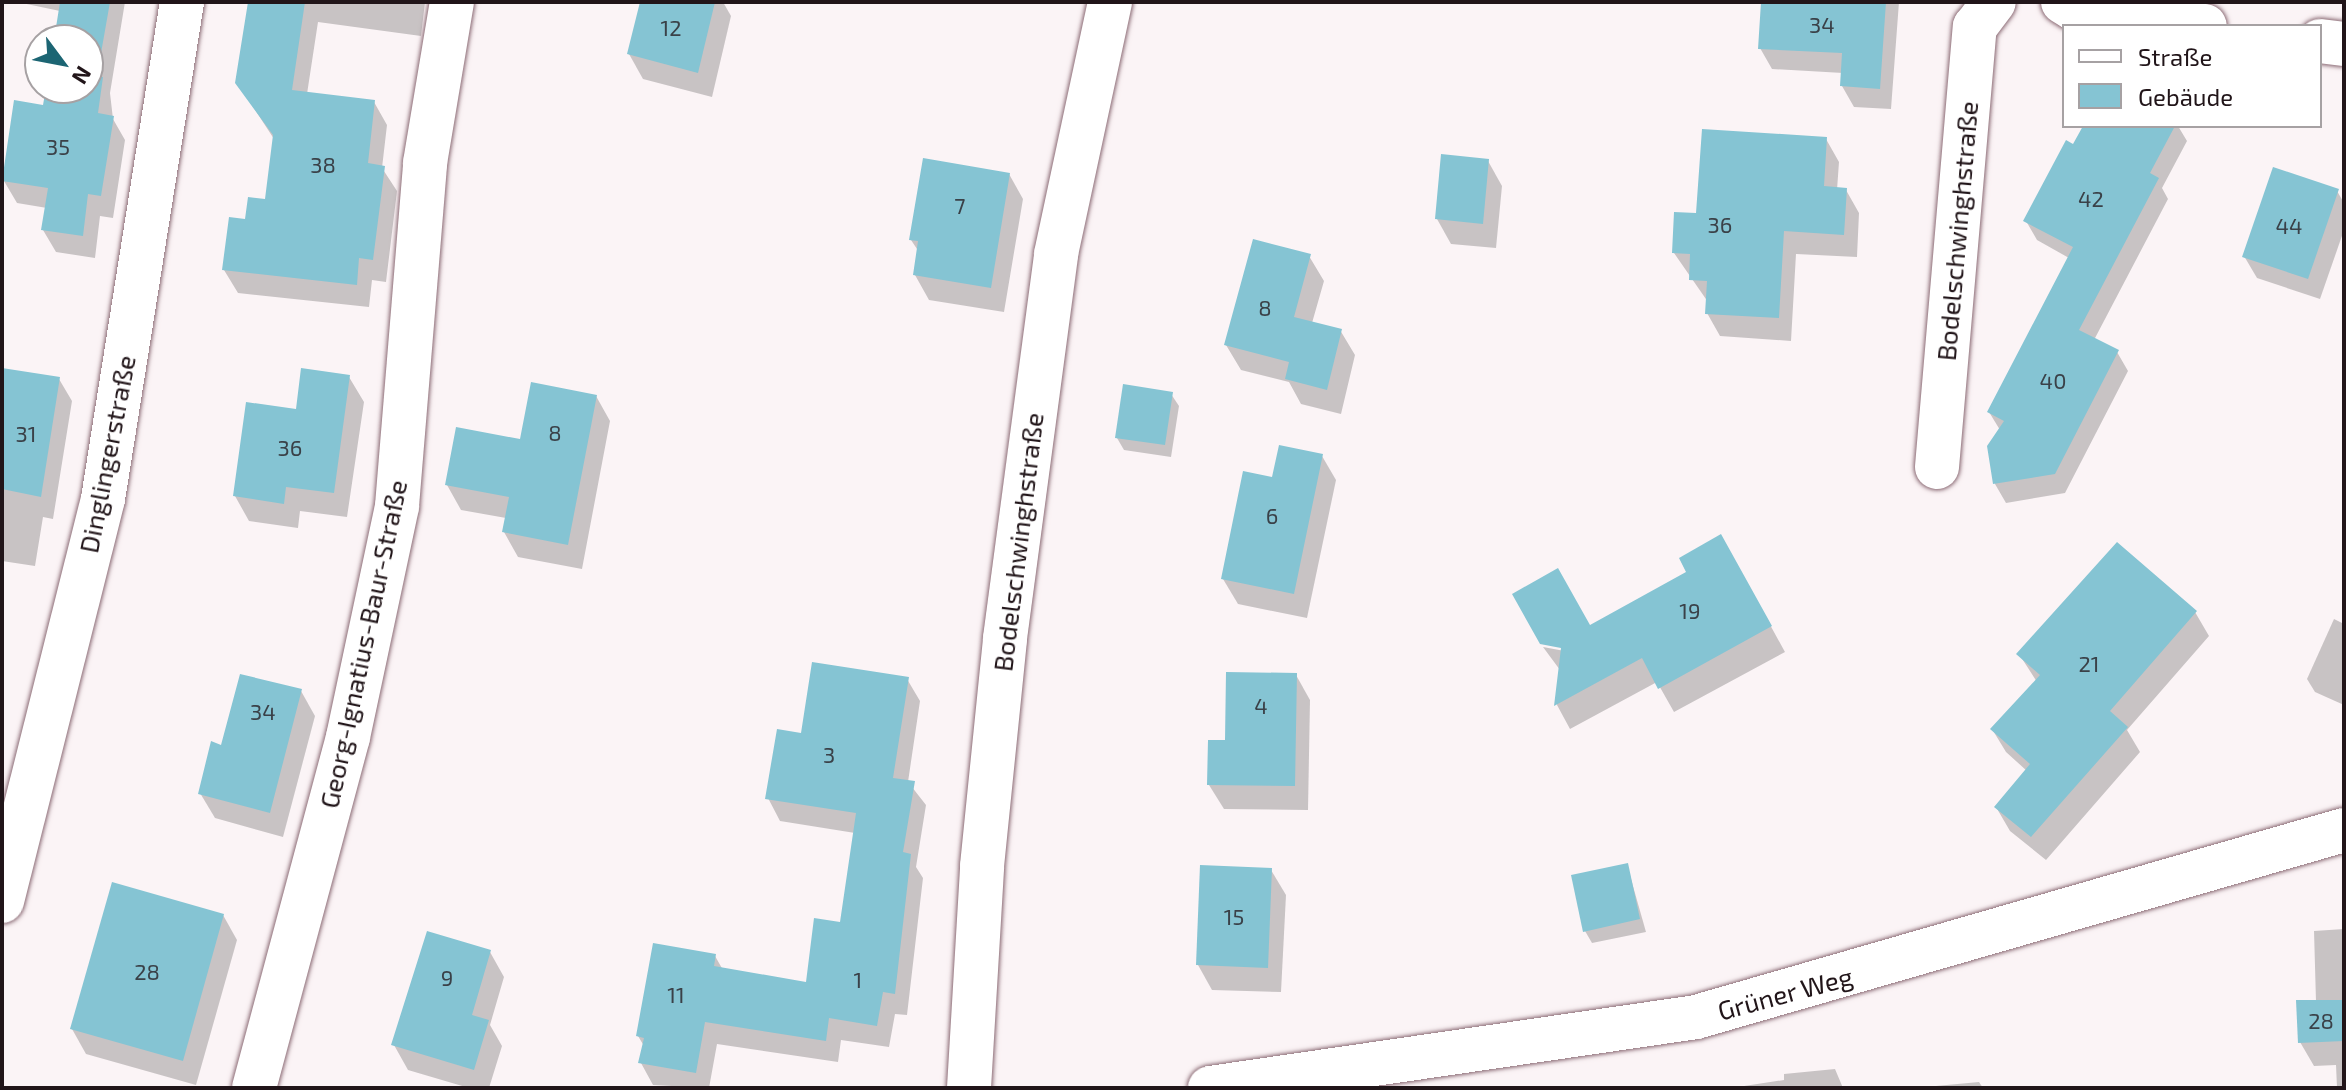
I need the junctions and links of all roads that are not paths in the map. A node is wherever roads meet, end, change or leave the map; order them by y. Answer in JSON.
{"nodes":[{"id":1,"x":182,"y":2,"type":"edge"},
{"id":2,"x":452,"y":2,"type":"edge"},
{"id":3,"x":1110,"y":2,"type":"edge"},
{"id":4,"x":1994,"y":2,"type":"edge"},
{"id":5,"x":2063,"y":2,"type":"edge"},
{"id":6,"x":2190,"y":24,"type":"edge"},
{"id":7,"x":2322,"y":41,"type":"edge"},
{"id":8,"x":2344,"y":44,"type":"edge"},
{"id":9,"x":1937,"y":467,"type":"dead end"},
{"id":10,"x":2344,"y":830,"type":"edge"},
{"id":11,"x":2,"y":901,"type":"edge"},
{"id":12,"x":254,"y":1088,"type":"edge"},
{"id":13,"x":969,"y":1088,"type":"edge"},
{"id":14,"x":1210,"y":1088,"type":"edge"},
{"id":15,"x":1220,"y":1088,"type":"edge"}],
"edges":[{"from":1,"to":11,"type":"street","name":"Dinglingerstraße"},
{"from":2,"to":12,"type":"street","name":"Georg-Ignatius-Baur-Straße"},
{"from":3,"to":13,"type":"street","name":"Bodelschwinghstraße"},
{"from":4,"to":9,"type":"street","name":"Bodelschwinghstraße"},
{"from":5,"to":6,"type":"street"},
{"from":7,"to":8,"type":"street"},
{"from":10,"to":15,"type":"street","name":"Grüner Weg"},
{"from":14,"to":15,"type":"street","name":"Grüner Weg"}]}
